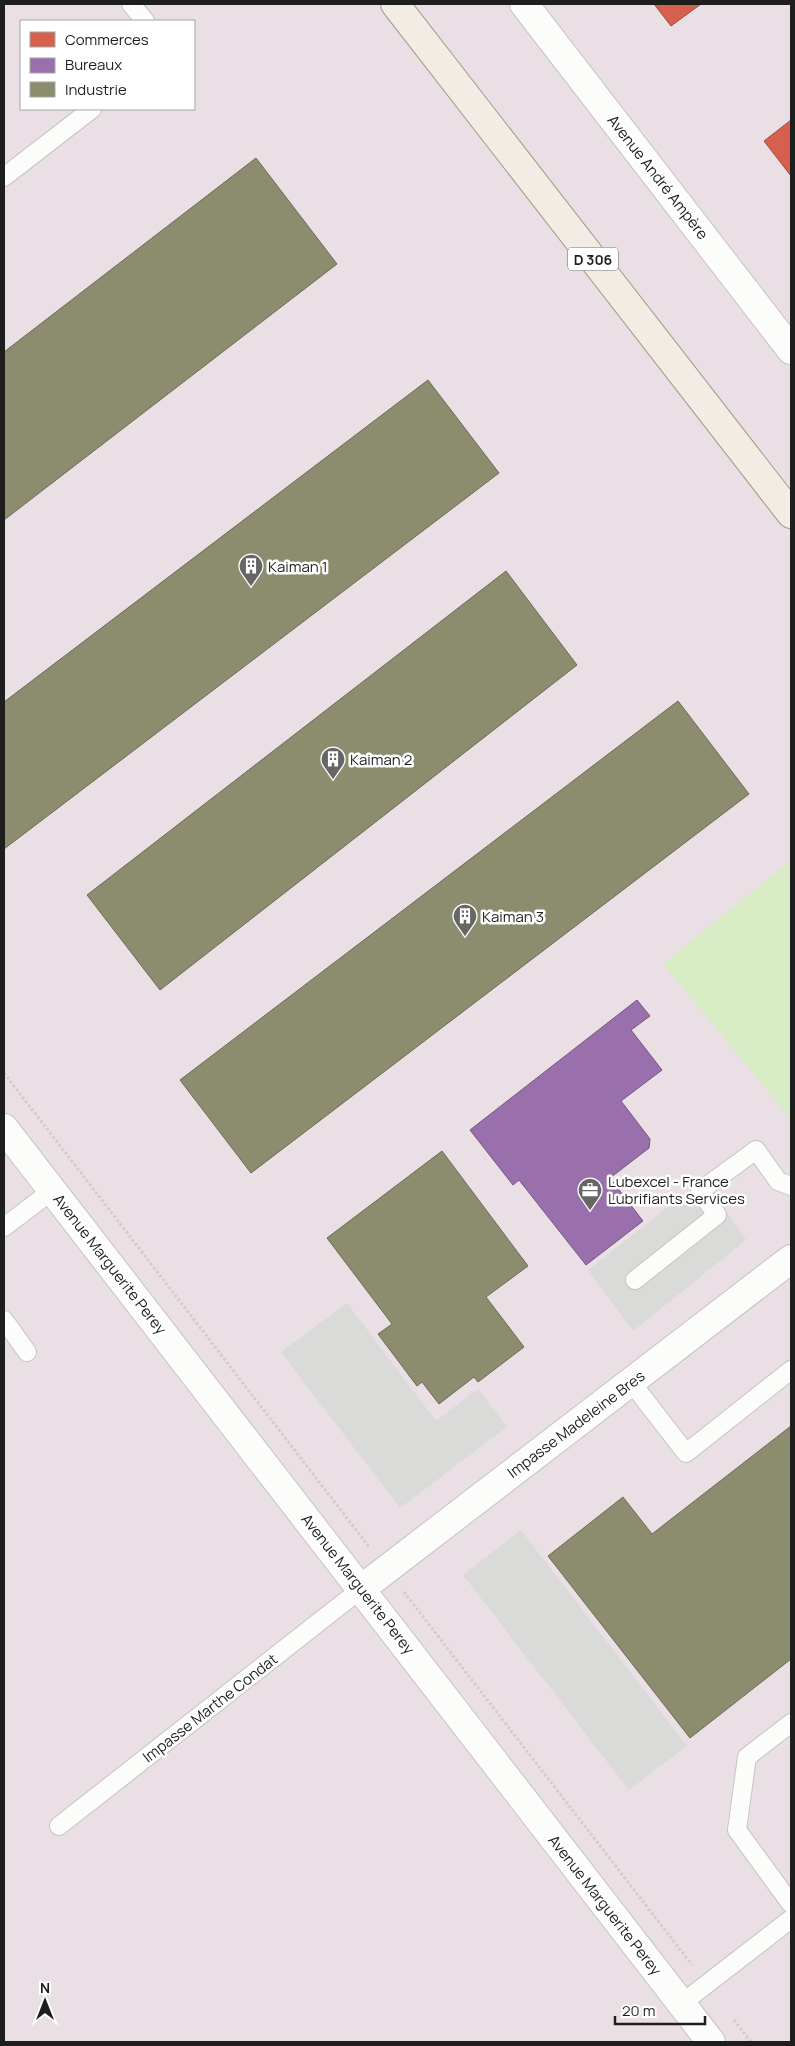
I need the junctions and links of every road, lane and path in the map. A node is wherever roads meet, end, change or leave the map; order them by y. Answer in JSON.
{"nodes":[{"id":1,"x":131,"y":4,"type":"edge"},
{"id":2,"x":395,"y":4,"type":"edge"},
{"id":3,"x":524,"y":4,"type":"edge"},
{"id":4,"x":144,"y":20,"type":"edge"},
{"id":5,"x":91,"y":110,"type":"edge"},
{"id":6,"x":4,"y":177,"type":"edge"},
{"id":7,"x":791,"y":350,"type":"edge"},
{"id":8,"x":791,"y":514,"type":"edge"},
{"id":9,"x":4,"y":1128,"type":"edge"},
{"id":10,"x":791,"y":1186,"type":"edge"},
{"id":11,"x":53,"y":1190,"type":"junction"},
{"id":12,"x":4,"y":1227,"type":"edge"},
{"id":13,"x":791,"y":1259,"type":"edge"},
{"id":14,"x":635,"y":1280,"type":"dead end"},
{"id":15,"x":4,"y":1320,"type":"edge"},
{"id":16,"x":27,"y":1352,"type":"dead end"},
{"id":17,"x":791,"y":1370,"type":"edge"},
{"id":18,"x":631,"y":1382,"type":"junction"},
{"id":19,"x":361,"y":1589,"type":"junction"},
{"id":20,"x":791,"y":1723,"type":"edge"},
{"id":21,"x":59,"y":1826,"type":"dead end"},
{"id":22,"x":791,"y":1904,"type":"edge"},
{"id":23,"x":791,"y":1919,"type":"edge"},
{"id":24,"x":681,"y":2004,"type":"junction"},
{"id":25,"x":711,"y":2042,"type":"edge"}],
"edges":[{"from":1,"to":4,"type":"lane"},
{"from":2,"to":8,"type":"main road","number":"D 306"},
{"from":3,"to":7,"type":"street","name":"Avenue André Ampère"},
{"from":5,"to":6,"type":"lane"},
{"from":9,"to":11,"type":"street","name":"Avenue Marguerite Perey"},
{"from":10,"to":14,"type":"lane"},
{"from":11,"to":12,"type":"lane"},
{"from":11,"to":19,"type":"street","name":"Avenue Marguerite Perey"},
{"from":13,"to":18,"type":"street","name":"Impasse Madeleine Bres"},
{"from":15,"to":16,"type":"lane"},
{"from":17,"to":18,"type":"lane"},
{"from":18,"to":19,"type":"street","name":"Impasse Madeleine Bres"},
{"from":19,"to":21,"type":"lane","name":"Impasse Marthe Condat"},
{"from":19,"to":24,"type":"street","name":"Avenue Marguerite Perey"},
{"from":20,"to":22,"type":"lane"},
{"from":23,"to":24,"type":"lane"},
{"from":24,"to":25,"type":"street","name":"Avenue Marguerite Perey"}]}
